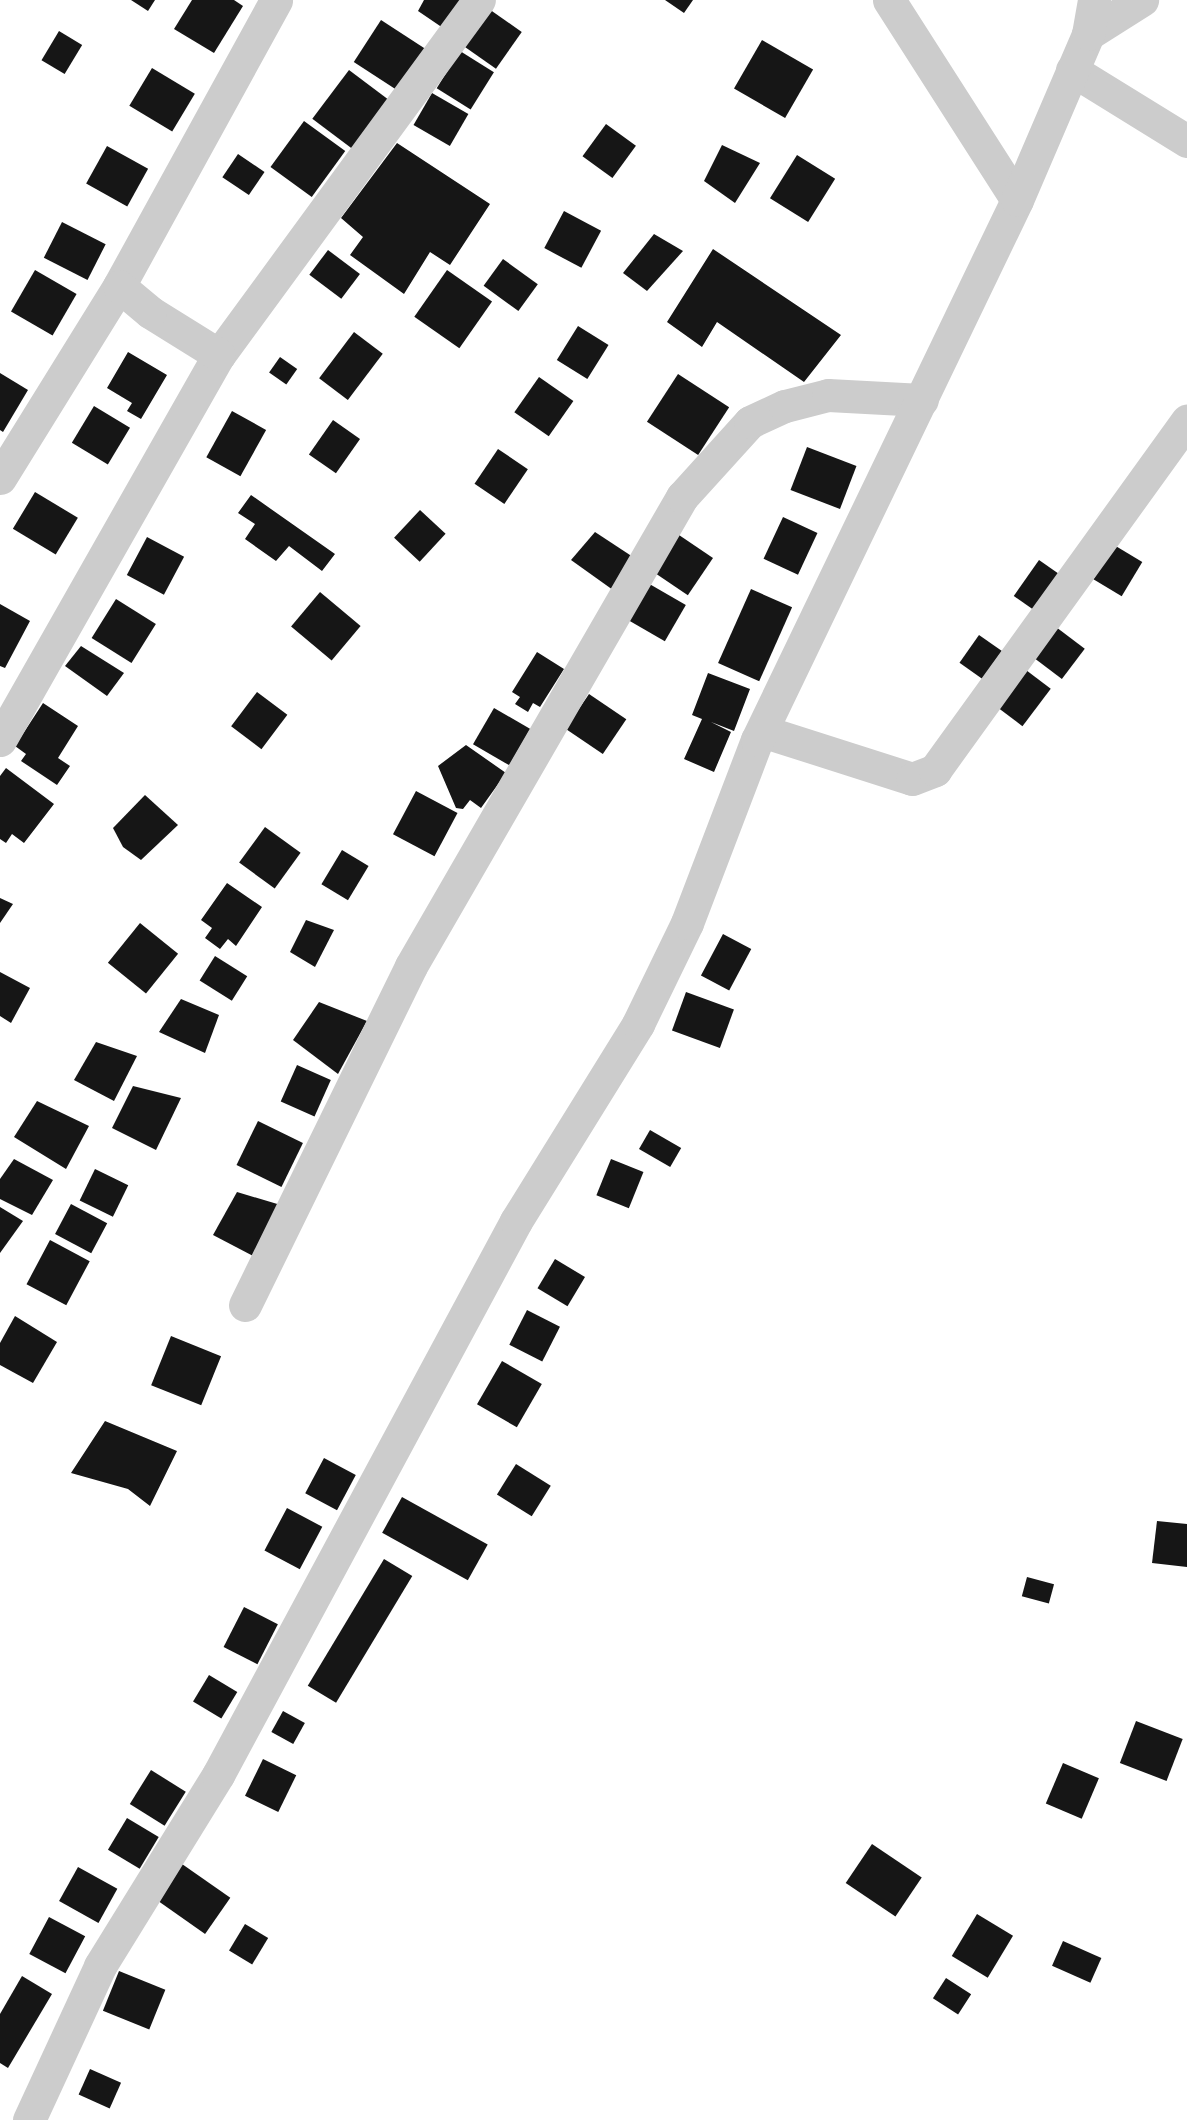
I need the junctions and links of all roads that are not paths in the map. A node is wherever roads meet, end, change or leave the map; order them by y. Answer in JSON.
{"nodes":[{"id":1,"x":276,"y":0,"type":"edge"},
{"id":2,"x":479,"y":0,"type":"edge"},
{"id":3,"x":889,"y":0,"type":"edge"},
{"id":4,"x":1094,"y":0,"type":"edge"},
{"id":5,"x":1142,"y":0,"type":"edge"},
{"id":6,"x":1088,"y":34,"type":"junction"},
{"id":7,"x":1072,"y":70,"type":"junction"},
{"id":8,"x":1187,"y":141,"type":"edge"},
{"id":9,"x":1017,"y":200,"type":"junction"},
{"id":10,"x":120,"y":285,"type":"junction"},
{"id":11,"x":219,"y":354,"type":"junction"},
{"id":12,"x":922,"y":400,"type":"junction"},
{"id":13,"x":1187,"y":420,"type":"edge"},
{"id":14,"x":0,"y":478,"type":"edge"},
{"id":15,"x":762,"y":731,"type":"junction"},
{"id":16,"x":0,"y":740,"type":"edge"},
{"id":17,"x":245,"y":1305,"type":"dead end"},
{"id":18,"x":29,"y":2120,"type":"edge"}],
"edges":[{"from":1,"to":10,"type":"street"},
{"from":2,"to":11,"type":"street"},
{"from":3,"to":9,"type":"street"},
{"from":4,"to":6,"type":"street"},
{"from":5,"to":6,"type":"street"},
{"from":6,"to":7,"type":"street"},
{"from":7,"to":8,"type":"street"},
{"from":7,"to":9,"type":"street"},
{"from":9,"to":12,"type":"street"},
{"from":10,"to":11,"type":"street"},
{"from":10,"to":14,"type":"street"},
{"from":11,"to":16,"type":"street"},
{"from":12,"to":15,"type":"street"},
{"from":12,"to":17,"type":"street"},
{"from":13,"to":15,"type":"street"},
{"from":15,"to":18,"type":"street"}]}
